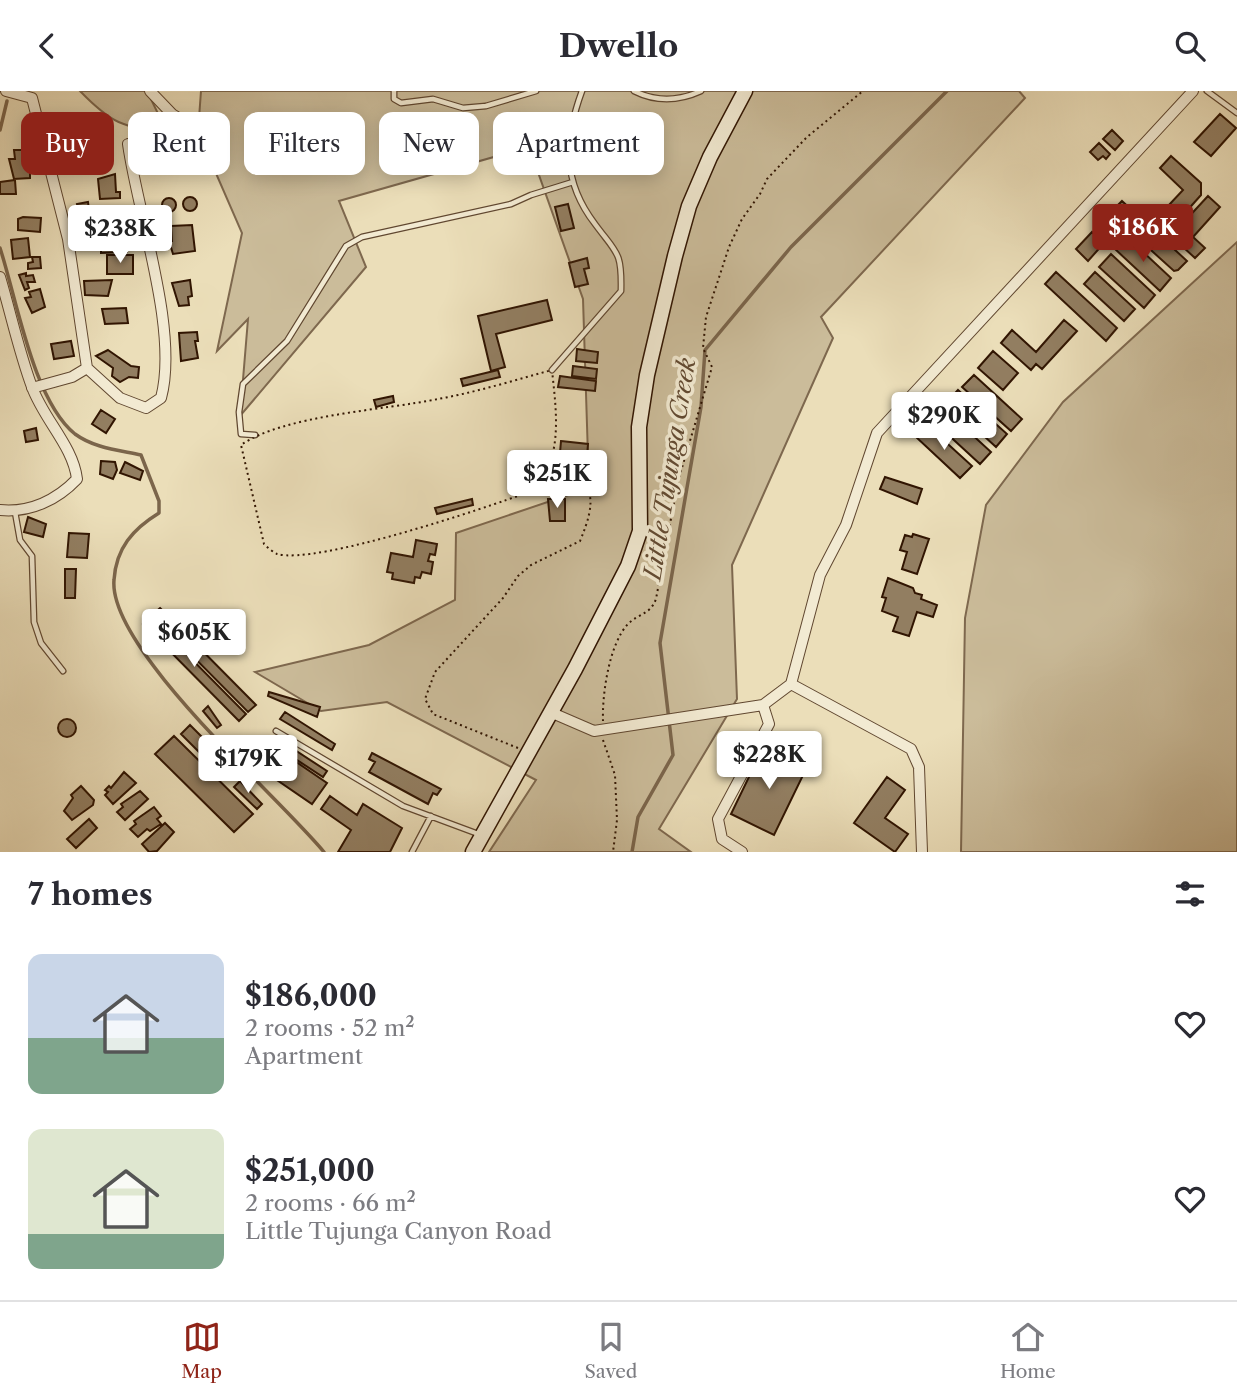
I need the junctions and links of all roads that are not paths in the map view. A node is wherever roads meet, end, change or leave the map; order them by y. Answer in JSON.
{"nodes":[{"id":1,"x":6,"y":91,"type":"edge"},
{"id":2,"x":150,"y":91,"type":"edge"},
{"id":3,"x":394,"y":91,"type":"edge"},
{"id":4,"x":536,"y":91,"type":"edge"},
{"id":5,"x":582,"y":91,"type":"edge"},
{"id":6,"x":634,"y":91,"type":"edge"},
{"id":7,"x":701,"y":91,"type":"edge"},
{"id":8,"x":745,"y":91,"type":"edge"},
{"id":9,"x":1193,"y":91,"type":"edge"},
{"id":10,"x":1208,"y":91,"type":"edge"},
{"id":11,"x":33,"y":94,"type":"edge"},
{"id":12,"x":1237,"y":113,"type":"edge"},
{"id":13,"x":572,"y":182,"type":"junction"},
{"id":14,"x":0,"y":277,"type":"edge"},
{"id":15,"x":87,"y":368,"type":"junction"},
{"id":16,"x":552,"y":370,"type":"road end"},
{"id":17,"x":34,"y":388,"type":"junction"},
{"id":18,"x":255,"y":435,"type":"road end"},
{"id":19,"x":0,"y":510,"type":"edge"},
{"id":20,"x":15,"y":511,"type":"junction"},
{"id":21,"x":63,"y":671,"type":"dead end"},
{"id":22,"x":791,"y":684,"type":"junction"},
{"id":23,"x":763,"y":705,"type":"junction"},
{"id":24,"x":550,"y":712,"type":"junction"},
{"id":25,"x":276,"y":731,"type":"dead end"},
{"id":26,"x":431,"y":816,"type":"junction"},
{"id":27,"x":482,"y":835,"type":"junction"},
{"id":28,"x":412,"y":852,"type":"edge"},
{"id":29,"x":473,"y":852,"type":"edge"},
{"id":30,"x":742,"y":852,"type":"edge"},
{"id":31,"x":922,"y":852,"type":"edge"}],
"edges":[{"from":1,"to":11,"type":"street"},
{"from":2,"to":15,"type":"street"},
{"from":3,"to":4,"type":"lane"},
{"from":5,"to":13,"type":"lane"},
{"from":6,"to":7,"type":"lane"},
{"from":8,"to":24,"type":"main road"},
{"from":9,"to":22,"type":"street"},
{"from":10,"to":12,"type":"lane"},
{"from":11,"to":15,"type":"street"},
{"from":13,"to":16,"type":"lane"},
{"from":13,"to":18,"type":"lane"},
{"from":14,"to":17,"type":"street"},
{"from":15,"to":17,"type":"street"},
{"from":17,"to":20,"type":"street"},
{"from":19,"to":20,"type":"street"},
{"from":20,"to":21,"type":"lane"},
{"from":22,"to":23,"type":"street"},
{"from":22,"to":31,"type":"street"},
{"from":23,"to":24,"type":"street"},
{"from":23,"to":30,"type":"street"},
{"from":24,"to":27,"type":"main road"},
{"from":25,"to":26,"type":"lane"},
{"from":26,"to":27,"type":"lane"},
{"from":26,"to":28,"type":"lane"},
{"from":27,"to":29,"type":"main road"}]}
